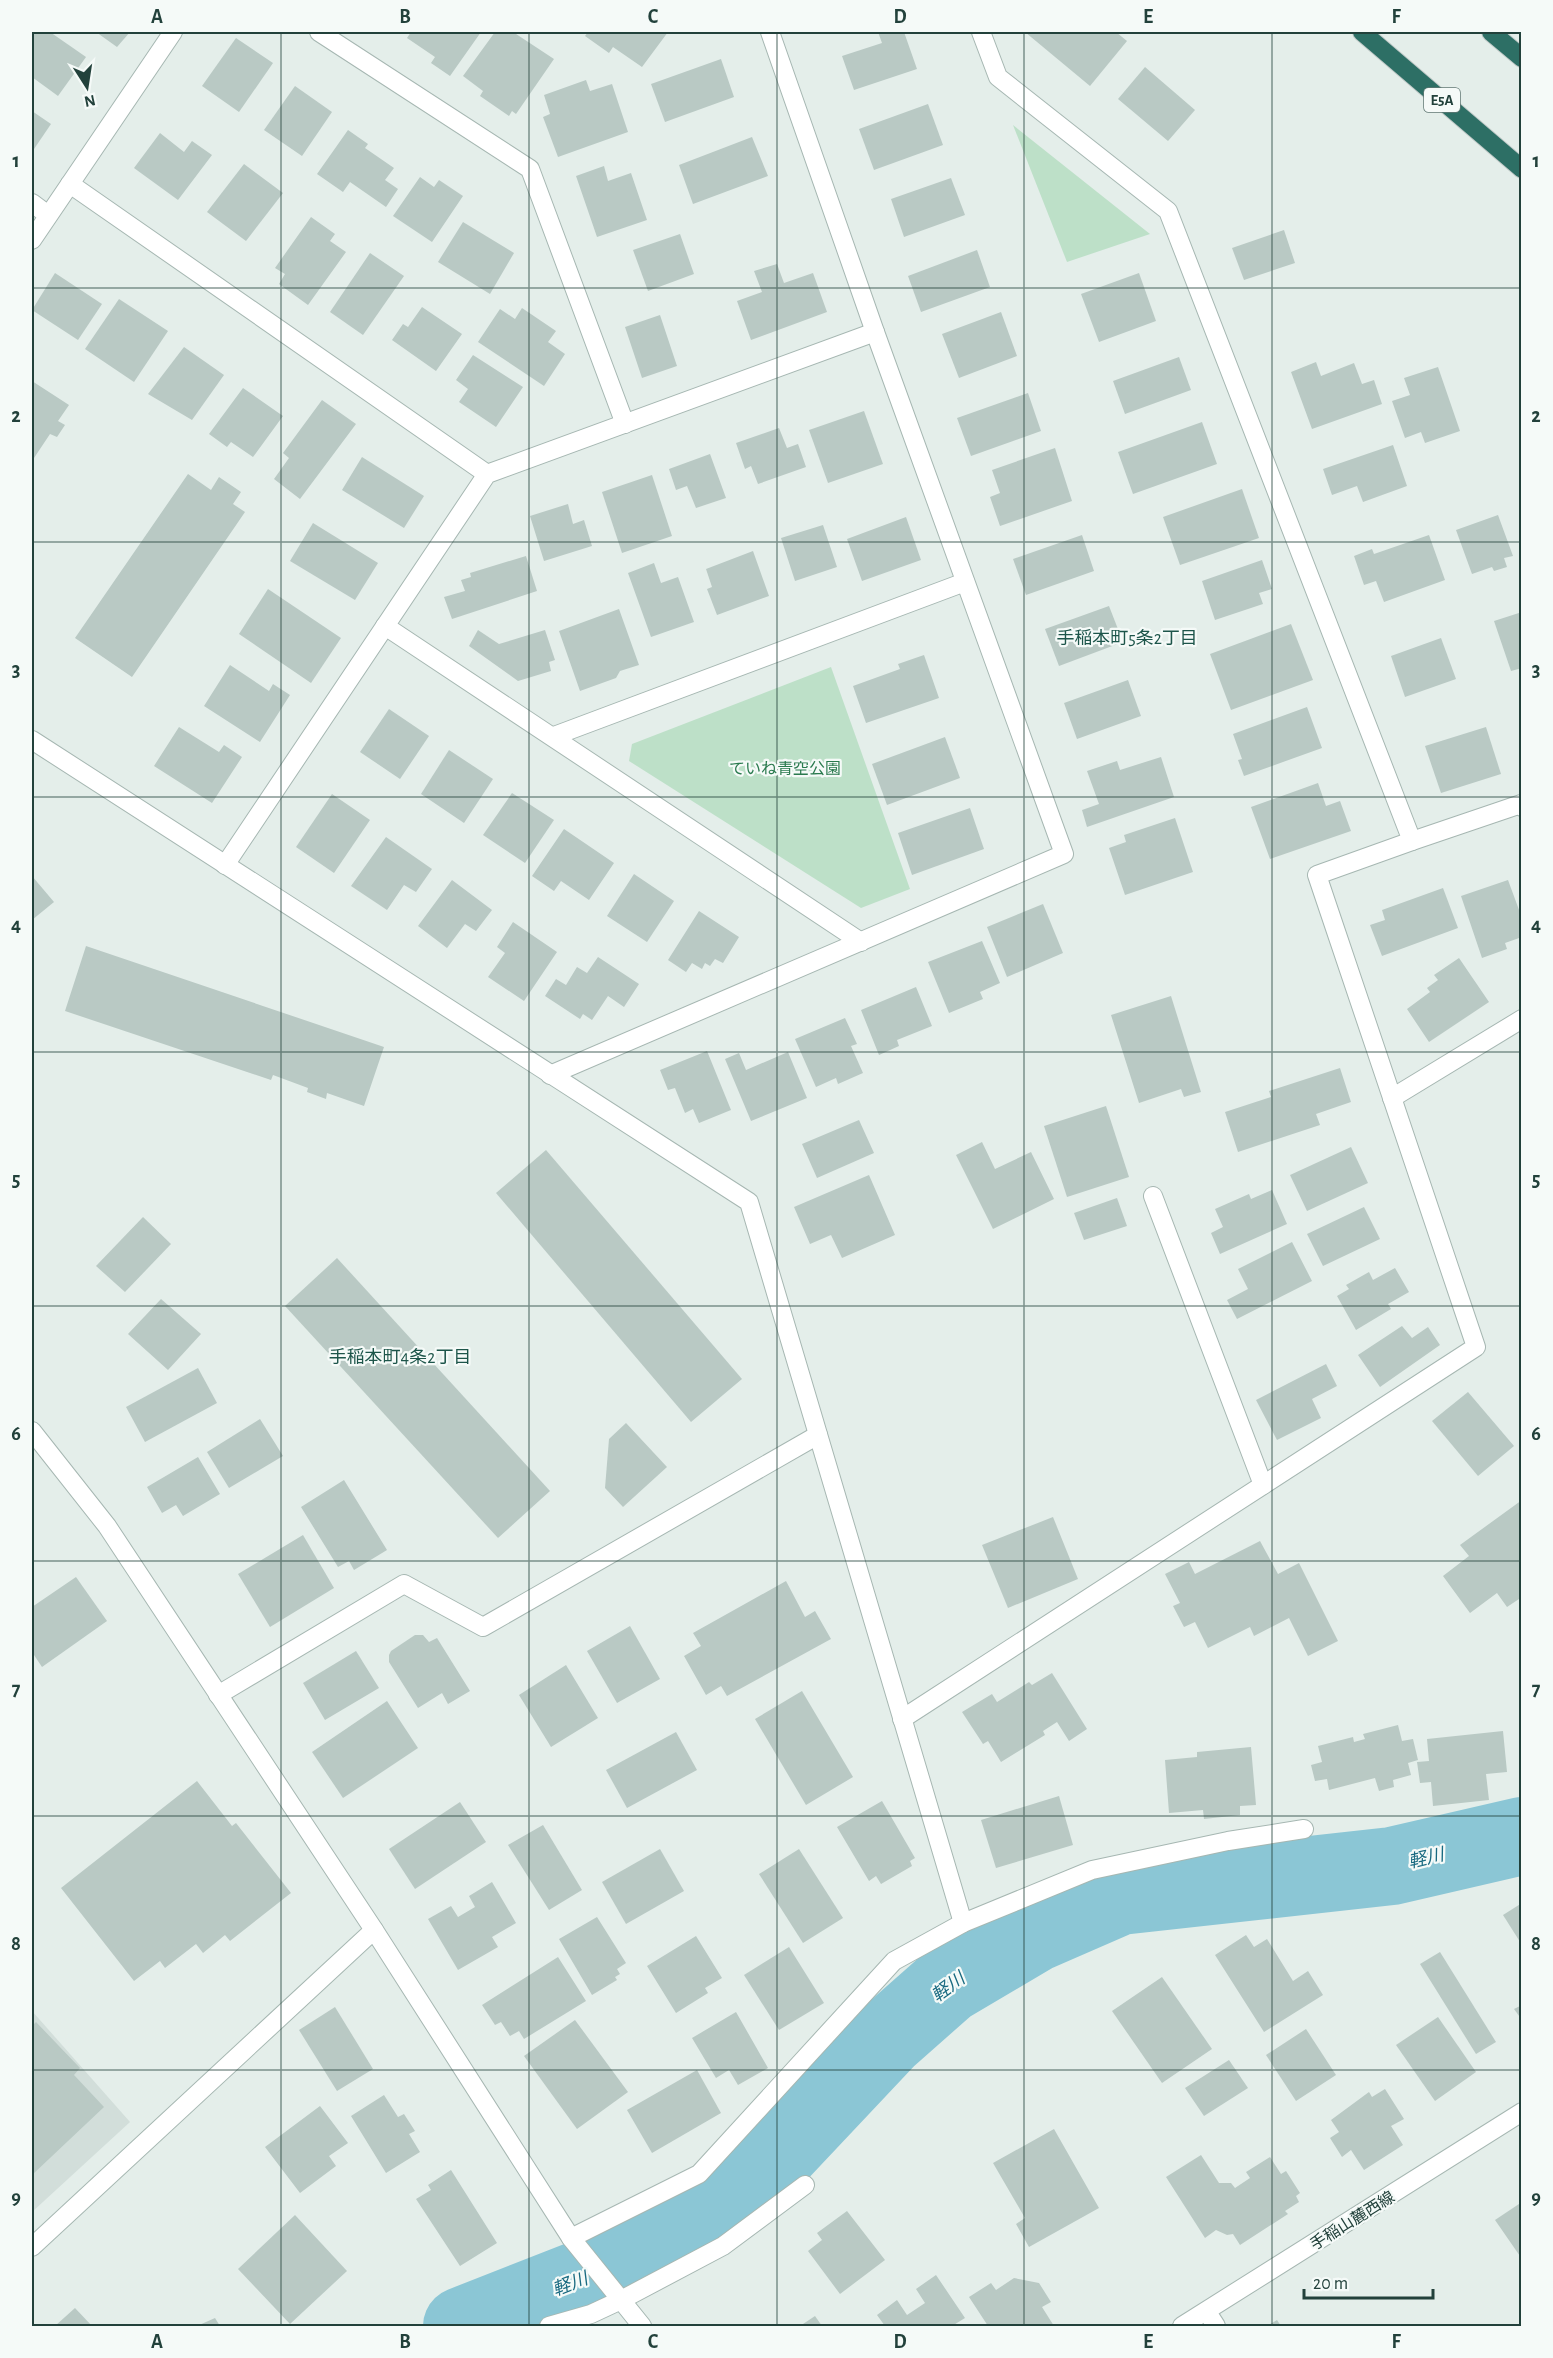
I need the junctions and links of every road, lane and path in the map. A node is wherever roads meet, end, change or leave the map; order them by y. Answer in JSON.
{"nodes":[{"id":1,"x":172,"y":32,"type":"edge"},
{"id":2,"x":319,"y":32,"type":"edge"},
{"id":3,"x":770,"y":32,"type":"edge"},
{"id":4,"x":981,"y":32,"type":"edge"},
{"id":5,"x":1362,"y":32,"type":"edge"},
{"id":6,"x":1491,"y":32,"type":"edge"},
{"id":7,"x":1521,"y":58,"type":"edge"},
{"id":8,"x":1521,"y":169,"type":"edge"},
{"id":9,"x":70,"y":184,"type":"junction"},
{"id":10,"x":32,"y":203,"type":"edge"},
{"id":11,"x":48,"y":214,"type":"junction"},
{"id":12,"x":32,"y":240,"type":"edge"},
{"id":13,"x":875,"y":332,"type":"junction"},
{"id":14,"x":625,"y":424,"type":"junction"},
{"id":15,"x":486,"y":474,"type":"junction"},
{"id":16,"x":965,"y":582,"type":"junction"},
{"id":17,"x":385,"y":626,"type":"junction"},
{"id":18,"x":554,"y":736,"type":"junction"},
{"id":19,"x":32,"y":740,"type":"edge"},
{"id":20,"x":1521,"y":807,"type":"edge"},
{"id":21,"x":1412,"y":841,"type":"junction"},
{"id":22,"x":225,"y":865,"type":"junction"},
{"id":23,"x":861,"y":942,"type":"junction"},
{"id":24,"x":1521,"y":1019,"type":"edge"},
{"id":25,"x":550,"y":1075,"type":"junction"},
{"id":26,"x":1392,"y":1098,"type":"junction"},
{"id":27,"x":1153,"y":1196,"type":"dead end"},
{"id":28,"x":32,"y":1431,"type":"edge"},
{"id":29,"x":818,"y":1435,"type":"junction"},
{"id":30,"x":1263,"y":1485,"type":"junction"},
{"id":31,"x":218,"y":1695,"type":"junction"},
{"id":32,"x":902,"y":1719,"type":"junction"},
{"id":33,"x":1304,"y":1829,"type":"dead end"},
{"id":34,"x":963,"y":1923,"type":"junction"},
{"id":35,"x":374,"y":1930,"type":"junction"},
{"id":36,"x":1521,"y":2112,"type":"edge"},
{"id":37,"x":806,"y":2185,"type":"dead end"},
{"id":38,"x":572,"y":2238,"type":"junction"},
{"id":39,"x":32,"y":2247,"type":"edge"},
{"id":40,"x":621,"y":2300,"type":"junction"},
{"id":41,"x":1211,"y":2319,"type":"edge"},
{"id":42,"x":549,"y":2326,"type":"edge"},
{"id":43,"x":642,"y":2326,"type":"edge"},
{"id":44,"x":1182,"y":2326,"type":"edge"}],
"edges":[{"from":1,"to":9,"type":"street"},
{"from":2,"to":14,"type":"street"},
{"from":3,"to":13,"type":"street"},
{"from":4,"to":21,"type":"street"},
{"from":5,"to":8,"type":"highway","number":"E5A"},
{"from":6,"to":7,"type":"highway"},
{"from":9,"to":11,"type":"street"},
{"from":9,"to":15,"type":"street"},
{"from":10,"to":11,"type":"street"},
{"from":11,"to":12,"type":"street"},
{"from":13,"to":14,"type":"street"},
{"from":13,"to":16,"type":"street"},
{"from":14,"to":15,"type":"street"},
{"from":15,"to":17,"type":"street"},
{"from":16,"to":18,"type":"street"},
{"from":16,"to":23,"type":"street"},
{"from":17,"to":18,"type":"street"},
{"from":17,"to":22,"type":"street"},
{"from":18,"to":23,"type":"street"},
{"from":19,"to":22,"type":"street"},
{"from":20,"to":21,"type":"street"},
{"from":21,"to":26,"type":"street"},
{"from":22,"to":25,"type":"street"},
{"from":23,"to":25,"type":"street"},
{"from":24,"to":26,"type":"street"},
{"from":25,"to":29,"type":"street"},
{"from":26,"to":30,"type":"street"},
{"from":27,"to":30,"type":"street"},
{"from":28,"to":31,"type":"street"},
{"from":29,"to":31,"type":"street"},
{"from":29,"to":32,"type":"street"},
{"from":30,"to":32,"type":"street"},
{"from":31,"to":35,"type":"street"},
{"from":32,"to":34,"type":"street"},
{"from":33,"to":34,"type":"street"},
{"from":34,"to":38,"type":"street"},
{"from":35,"to":38,"type":"street"},
{"from":35,"to":39,"type":"street"},
{"from":36,"to":41,"type":"street","name":"手稲山麓西線"},
{"from":37,"to":40,"type":"street"},
{"from":38,"to":40,"type":"street"},
{"from":40,"to":42,"type":"street"},
{"from":40,"to":43,"type":"street"},
{"from":41,"to":44,"type":"street","name":"手稲山麓西線"}]}
